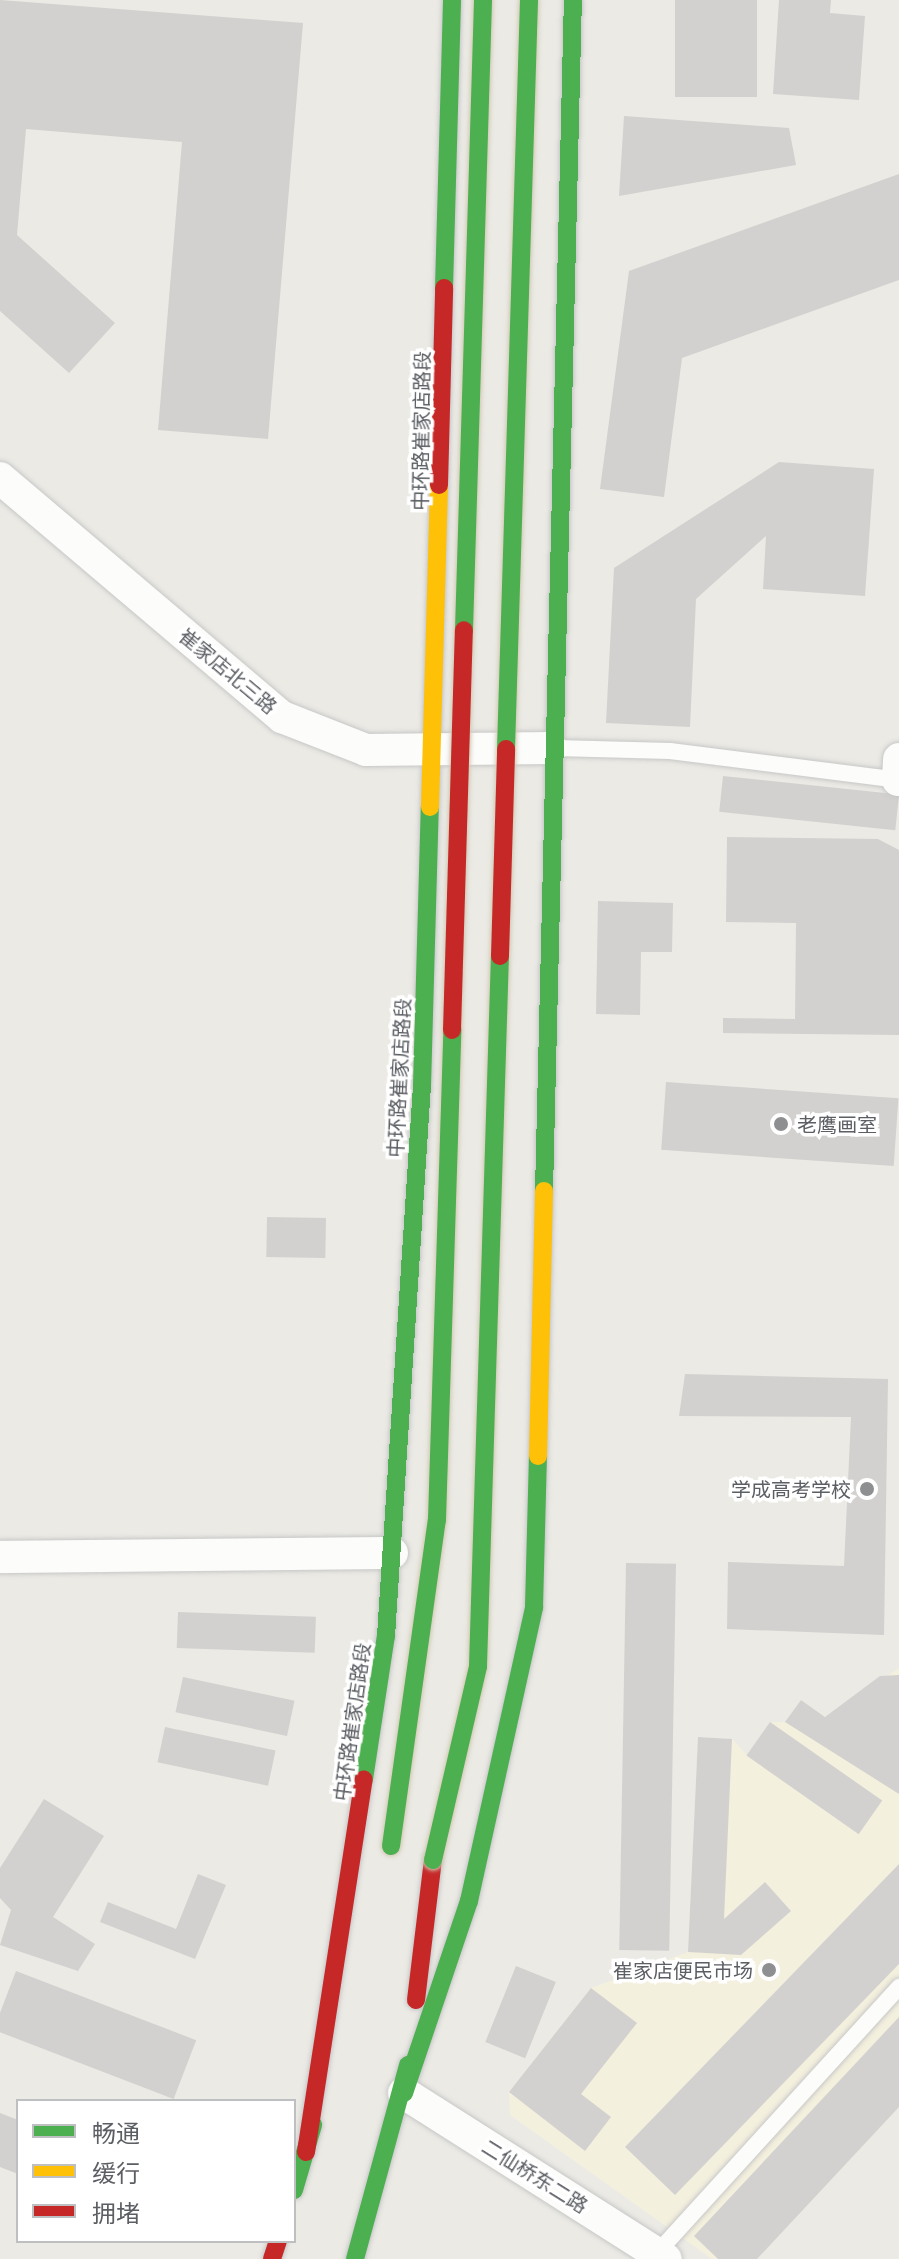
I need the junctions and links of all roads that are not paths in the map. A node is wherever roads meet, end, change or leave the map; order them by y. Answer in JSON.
{"nodes":[{"id":1,"x":452,"y":0,"type":"edge"},
{"id":2,"x":483,"y":0,"type":"edge"},
{"id":3,"x":529,"y":0,"type":"edge"},
{"id":4,"x":573,"y":0,"type":"edge"},
{"id":5,"x":0,"y":478,"type":"edge"},
{"id":6,"x":551,"y":748,"type":"junction"},
{"id":7,"x":435,"y":755,"type":"junction"},
{"id":8,"x":899,"y":773,"type":"edge"},
{"id":9,"x":392,"y":1553,"type":"junction"},
{"id":10,"x":0,"y":1557,"type":"edge"},
{"id":11,"x":388,"y":1853,"type":"dead end"},
{"id":12,"x":357,"y":1968,"type":"dead end"},
{"id":13,"x":899,"y":1987,"type":"edge"},
{"id":14,"x":404,"y":2093,"type":"junction"},
{"id":15,"x":306,"y":2152,"type":"junction"},
{"id":16,"x":296,"y":2184,"type":"edge"},
{"id":17,"x":661,"y":2256,"type":"edge"},
{"id":18,"x":355,"y":2259,"type":"edge"}],
"edges":[{"from":1,"to":7,"type":"main road","name":"中环路崔家店路段"},
{"from":2,"to":11,"type":"main road","bridge":true},
{"from":3,"to":14,"type":"main road","bridge":true},
{"from":4,"to":6,"type":"main road"},
{"from":5,"to":7,"type":"street","name":"崔家店北三路"},
{"from":6,"to":7,"type":"street","name":"崔家店北三路"},
{"from":6,"to":8,"type":"lane"},
{"from":6,"to":14,"type":"main road"},
{"from":7,"to":9,"type":"main road","name":"中环路崔家店路段"},
{"from":9,"to":10,"type":"street"},
{"from":9,"to":15,"type":"main road","name":"中环路崔家店路段"},
{"from":12,"to":15,"type":"main road","name":"中环路崔家店路段"},
{"from":13,"to":17,"type":"lane"},
{"from":14,"to":17,"type":"street","name":"二仙桥东二路"},
{"from":14,"to":18,"type":"main road"},
{"from":15,"to":16,"type":"main road","name":"中环路崔家店路段"}]}
